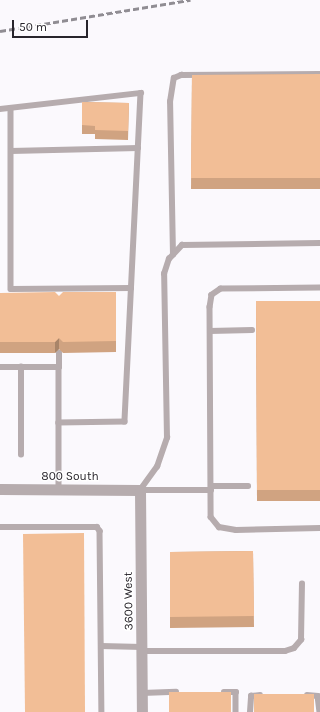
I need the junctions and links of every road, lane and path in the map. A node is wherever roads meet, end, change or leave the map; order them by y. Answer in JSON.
{"nodes":[{"id":1,"x":320,"y":74,"type":"edge"},
{"id":2,"x":12,"y":108,"type":"junction"},
{"id":3,"x":0,"y":109,"type":"edge"},
{"id":4,"x":138,"y":148,"type":"junction"},
{"id":5,"x":12,"y":151,"type":"junction"},
{"id":6,"x":320,"y":243,"type":"edge"},
{"id":7,"x":173,"y":255,"type":"junction"},
{"id":8,"x":59,"y":288,"type":"junction"},
{"id":9,"x":131,"y":288,"type":"junction"},
{"id":10,"x":320,"y":288,"type":"edge"},
{"id":11,"x":59,"y":296,"type":"edge"},
{"id":12,"x":252,"y":330,"type":"dead end"},
{"id":13,"x":210,"y":331,"type":"junction"},
{"id":14,"x":59,"y":353,"type":"dead end"},
{"id":15,"x":0,"y":367,"type":"edge"},
{"id":16,"x":21,"y":367,"type":"junction"},
{"id":17,"x":59,"y":367,"type":"junction"},
{"id":18,"x":59,"y":423,"type":"junction"},
{"id":19,"x":20,"y":455,"type":"dead end"},
{"id":20,"x":248,"y":486,"type":"dead end"},
{"id":21,"x":211,"y":488,"type":"junction"},
{"id":22,"x":0,"y":490,"type":"edge"},
{"id":23,"x":59,"y":490,"type":"junction"},
{"id":24,"x":140,"y":490,"type":"junction"},
{"id":25,"x":0,"y":527,"type":"edge"},
{"id":26,"x":320,"y":528,"type":"edge"},
{"id":27,"x":302,"y":584,"type":"dead end"},
{"id":28,"x":101,"y":646,"type":"junction"},
{"id":29,"x":142,"y":649,"type":"junction"},
{"id":30,"x":181,"y":692,"type":"edge"},
{"id":31,"x":220,"y":692,"type":"edge"},
{"id":32,"x":142,"y":693,"type":"junction"},
{"id":33,"x":269,"y":695,"type":"edge"},
{"id":34,"x":300,"y":695,"type":"edge"},
{"id":35,"x":102,"y":712,"type":"edge"},
{"id":36,"x":142,"y":712,"type":"edge"},
{"id":37,"x":236,"y":712,"type":"edge"},
{"id":38,"x":250,"y":712,"type":"edge"},
{"id":39,"x":320,"y":712,"type":"edge"}],
"edges":[{"from":1,"to":7,"type":"lane"},
{"from":2,"to":3,"type":"lane"},
{"from":2,"to":4,"type":"lane"},
{"from":2,"to":5,"type":"lane"},
{"from":4,"to":5,"type":"lane"},
{"from":4,"to":9,"type":"lane"},
{"from":5,"to":8,"type":"lane"},
{"from":6,"to":7,"type":"lane"},
{"from":7,"to":24,"type":"lane"},
{"from":8,"to":9,"type":"lane"},
{"from":8,"to":11,"type":"lane"},
{"from":9,"to":18,"type":"lane"},
{"from":10,"to":13,"type":"lane"},
{"from":12,"to":13,"type":"lane"},
{"from":13,"to":21,"type":"lane"},
{"from":14,"to":17,"type":"lane"},
{"from":15,"to":16,"type":"lane"},
{"from":16,"to":17,"type":"lane"},
{"from":16,"to":19,"type":"lane"},
{"from":17,"to":18,"type":"lane"},
{"from":18,"to":23,"type":"lane"},
{"from":20,"to":21,"type":"lane"},
{"from":21,"to":24,"type":"lane"},
{"from":21,"to":26,"type":"lane"},
{"from":22,"to":23,"type":"street","name":"800 South"},
{"from":23,"to":24,"type":"street","name":"800 South"},
{"from":24,"to":29,"type":"street","name":"3600 West"},
{"from":25,"to":28,"type":"lane"},
{"from":27,"to":29,"type":"lane"},
{"from":28,"to":29,"type":"lane"},
{"from":28,"to":35,"type":"lane"},
{"from":29,"to":32,"type":"street","name":"3600 West"},
{"from":30,"to":32,"type":"lane"},
{"from":31,"to":37,"type":"lane"},
{"from":32,"to":36,"type":"street","name":"3600 West"},
{"from":33,"to":38,"type":"lane"},
{"from":34,"to":39,"type":"lane"}]}
